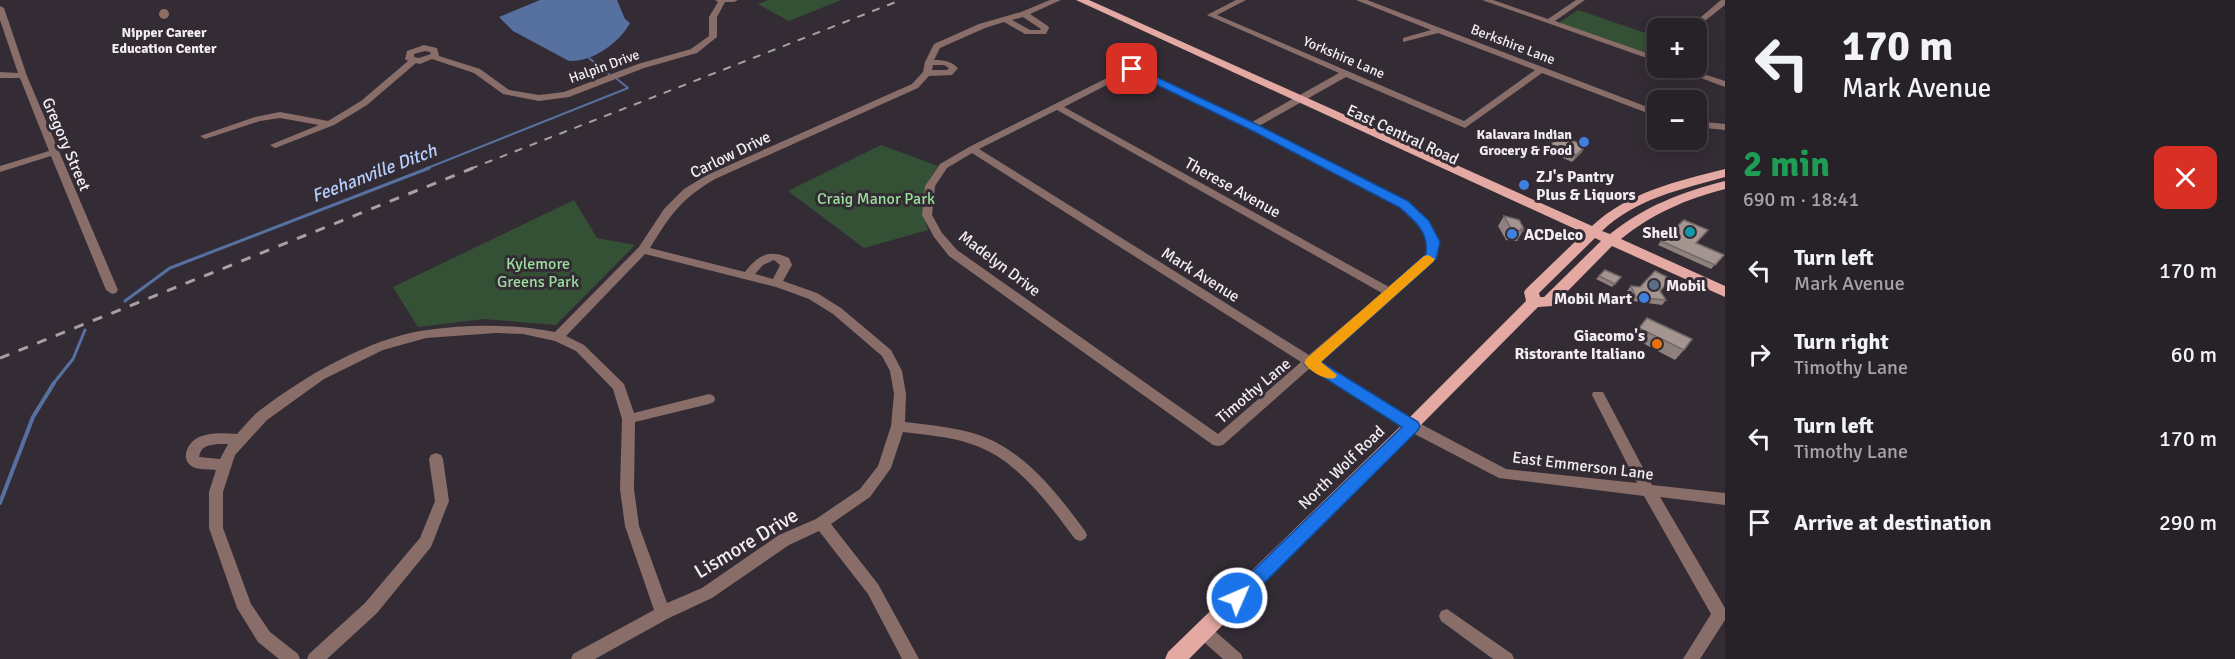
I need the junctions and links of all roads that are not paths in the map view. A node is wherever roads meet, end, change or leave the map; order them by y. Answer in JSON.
{"nodes":[{"id":1,"x":720,"y":0,"type":"edge"},
{"id":2,"x":734,"y":0,"type":"edge"},
{"id":3,"x":1040,"y":0,"type":"edge"},
{"id":4,"x":1057,"y":0,"type":"edge"},
{"id":5,"x":1080,"y":0,"type":"edge"},
{"id":6,"x":1242,"y":0,"type":"edge"},
{"id":7,"x":1359,"y":0,"type":"edge"},
{"id":8,"x":1486,"y":0,"type":"edge"},
{"id":9,"x":1581,"y":0,"type":"edge"},
{"id":10,"x":1725,"y":1,"type":"edge"},
{"id":11,"x":0,"y":8,"type":"edge"},
{"id":12,"x":1024,"y":14,"type":"junction"},
{"id":13,"x":1704,"y":18,"type":"edge"},
{"id":14,"x":1004,"y":19,"type":"junction"},
{"id":15,"x":1549,"y":22,"type":"junction"},
{"id":16,"x":1439,"y":30,"type":"junction"},
{"id":17,"x":1406,"y":40,"type":"dead end"},
{"id":18,"x":1647,"y":56,"type":"edge"},
{"id":19,"x":929,"y":62,"type":"junction"},
{"id":20,"x":1132,"y":69,"type":"joint"},
{"id":21,"x":1542,"y":69,"type":"junction"},
{"id":22,"x":927,"y":73,"type":"junction"},
{"id":23,"x":1346,"y":73,"type":"junction"},
{"id":24,"x":0,"y":75,"type":"edge"},
{"id":25,"x":23,"y":76,"type":"junction"},
{"id":26,"x":1707,"y":78,"type":"edge"},
{"id":27,"x":1725,"y":84,"type":"edge"},
{"id":28,"x":1297,"y":100,"type":"junction"},
{"id":29,"x":1058,"y":108,"type":"junction"},
{"id":30,"x":1647,"y":110,"type":"edge"},
{"id":31,"x":331,"y":123,"type":"junction"},
{"id":32,"x":1252,"y":126,"type":"junction"},
{"id":33,"x":1707,"y":126,"type":"edge"},
{"id":34,"x":1725,"y":128,"type":"edge"},
{"id":35,"x":205,"y":136,"type":"dead end"},
{"id":36,"x":275,"y":145,"type":"dead end"},
{"id":37,"x":972,"y":149,"type":"junction"},
{"id":38,"x":55,"y":152,"type":"junction"},
{"id":39,"x":0,"y":169,"type":"edge"},
{"id":40,"x":1725,"y":174,"type":"edge"},
{"id":41,"x":1725,"y":185,"type":"edge"},
{"id":42,"x":1590,"y":235,"type":"junction"},
{"id":43,"x":1608,"y":243,"type":"junction"},
{"id":44,"x":643,"y":250,"type":"junction"},
{"id":45,"x":747,"y":277,"type":"junction"},
{"id":46,"x":776,"y":283,"type":"junction"},
{"id":47,"x":112,"y":290,"type":"dead end"},
{"id":48,"x":1392,"y":292,"type":"junction"},
{"id":49,"x":1725,"y":292,"type":"edge"},
{"id":50,"x":1534,"y":302,"type":"junction"},
{"id":51,"x":1725,"y":302,"type":"edge"},
{"id":52,"x":558,"y":337,"type":"junction"},
{"id":53,"x":1311,"y":363,"type":"junction"},
{"id":54,"x":1598,"y":395,"type":"dead end"},
{"id":55,"x":709,"y":399,"type":"dead end"},
{"id":56,"x":629,"y":419,"type":"junction"},
{"id":57,"x":898,"y":426,"type":"junction"},
{"id":58,"x":1412,"y":426,"type":"junction"},
{"id":59,"x":240,"y":440,"type":"junction"},
{"id":60,"x":1218,"y":441,"type":"joint"},
{"id":61,"x":436,"y":459,"type":"dead end"},
{"id":62,"x":225,"y":465,"type":"junction"},
{"id":63,"x":1649,"y":492,"type":"junction"},
{"id":64,"x":1725,"y":499,"type":"edge"},
{"id":65,"x":821,"y":523,"type":"junction"},
{"id":66,"x":1080,"y":535,"type":"dead end"},
{"id":67,"x":663,"y":613,"type":"junction"},
{"id":68,"x":1448,"y":616,"type":"dead end"},
{"id":69,"x":1203,"y":631,"type":"junction"},
{"id":70,"x":292,"y":659,"type":"edge"},
{"id":71,"x":315,"y":659,"type":"edge"},
{"id":72,"x":579,"y":659,"type":"edge"},
{"id":73,"x":911,"y":659,"type":"edge"},
{"id":74,"x":1175,"y":659,"type":"edge"},
{"id":75,"x":1235,"y":659,"type":"edge"},
{"id":76,"x":1506,"y":659,"type":"edge"},
{"id":77,"x":1691,"y":659,"type":"edge"}],
"edges":[{"from":1,"to":2,"type":"street"},
{"from":1,"to":31,"type":"street","name":"Halpin Drive"},
{"from":3,"to":14,"type":"street"},
{"from":4,"to":12,"type":"street"},
{"from":5,"to":28,"type":"main road","name":"East Central Road"},
{"from":6,"to":23,"type":"street","name":"Yorkshire Lane"},
{"from":7,"to":16,"type":"street","name":"Berkshire Lane"},
{"from":8,"to":15,"type":"street"},
{"from":9,"to":15,"type":"street"},
{"from":10,"to":13,"type":"street"},
{"from":11,"to":25,"type":"street","name":"Gregory Street"},
{"from":12,"to":14,"type":"street"},
{"from":12,"to":14,"type":"street"},
{"from":14,"to":19,"type":"street"},
{"from":15,"to":18,"type":"street"},
{"from":16,"to":17,"type":"street"},
{"from":16,"to":21,"type":"street","name":"Berkshire Lane"},
{"from":19,"to":22,"type":"street"},
{"from":19,"to":22,"type":"street","name":"Carlow Drive"},
{"from":20,"to":29,"type":"street","name":"Madelyn Drive"},
{"from":20,"to":32,"type":"street","name":"Timothy Lane"},
{"from":21,"to":23,"type":"street","name":"Yorkshire Lane"},
{"from":21,"to":30,"type":"street","name":"Berkshire Lane"},
{"from":22,"to":44,"type":"street","name":"Carlow Drive"},
{"from":23,"to":28,"type":"street"},
{"from":24,"to":25,"type":"street"},
{"from":25,"to":38,"type":"street","name":"Gregory Street"},
{"from":26,"to":27,"type":"street"},
{"from":28,"to":32,"type":"street"},
{"from":28,"to":42,"type":"main road","name":"East Central Road"},
{"from":29,"to":37,"type":"street","name":"Madelyn Drive"},
{"from":29,"to":48,"type":"street","name":"Therese Avenue"},
{"from":31,"to":35,"type":"street"},
{"from":31,"to":36,"type":"street"},
{"from":32,"to":48,"type":"street","name":"Timothy Lane"},
{"from":33,"to":34,"type":"street"},
{"from":37,"to":53,"type":"street","name":"Mark Avenue"},
{"from":37,"to":60,"type":"street","name":"Madelyn Drive"},
{"from":38,"to":39,"type":"street"},
{"from":38,"to":47,"type":"street","name":"Gregory Street"},
{"from":40,"to":42,"type":"main road","name":"North Wolf Road"},
{"from":41,"to":43,"type":"main road","name":"North Wolf Road"},
{"from":42,"to":43,"type":"main road","name":"East Central Road"},
{"from":42,"to":50,"type":"main road","name":"North Wolf Road"},
{"from":43,"to":49,"type":"main road","name":"East Central Road"},
{"from":43,"to":50,"type":"main road","name":"North Wolf Road"},
{"from":43,"to":51,"type":"main road","name":"East Central Road"},
{"from":44,"to":45,"type":"street","name":"Lismore Drive"},
{"from":44,"to":52,"type":"street","name":"Carlow Drive"},
{"from":45,"to":46,"type":"street","name":"Lismore Drive"},
{"from":45,"to":46,"type":"street"},
{"from":46,"to":57,"type":"street","name":"Lismore Drive"},
{"from":48,"to":53,"type":"street","name":"Timothy Lane"},
{"from":50,"to":58,"type":"main road","name":"North Wolf Road"},
{"from":52,"to":56,"type":"street"},
{"from":52,"to":59,"type":"street"},
{"from":53,"to":58,"type":"street","name":"Mark Avenue"},
{"from":53,"to":60,"type":"street","name":"Timothy Lane"},
{"from":54,"to":63,"type":"street"},
{"from":55,"to":56,"type":"street"},
{"from":56,"to":67,"type":"street"},
{"from":57,"to":65,"type":"street","name":"Lismore Drive"},
{"from":57,"to":66,"type":"street"},
{"from":58,"to":63,"type":"street","name":"East Emmerson Lane"},
{"from":58,"to":69,"type":"main road","name":"North Wolf Road"},
{"from":59,"to":62,"type":"street"},
{"from":59,"to":62,"type":"street"},
{"from":61,"to":71,"type":"street"},
{"from":62,"to":70,"type":"street"},
{"from":63,"to":64,"type":"street","name":"East Emmerson Lane"},
{"from":63,"to":77,"type":"street"},
{"from":65,"to":67,"type":"street","name":"Lismore Drive"},
{"from":65,"to":73,"type":"street"},
{"from":67,"to":72,"type":"street","name":"Lismore Drive"},
{"from":68,"to":76,"type":"street"},
{"from":69,"to":74,"type":"main road","name":"North Wolf Road"},
{"from":69,"to":75,"type":"street"}]}
